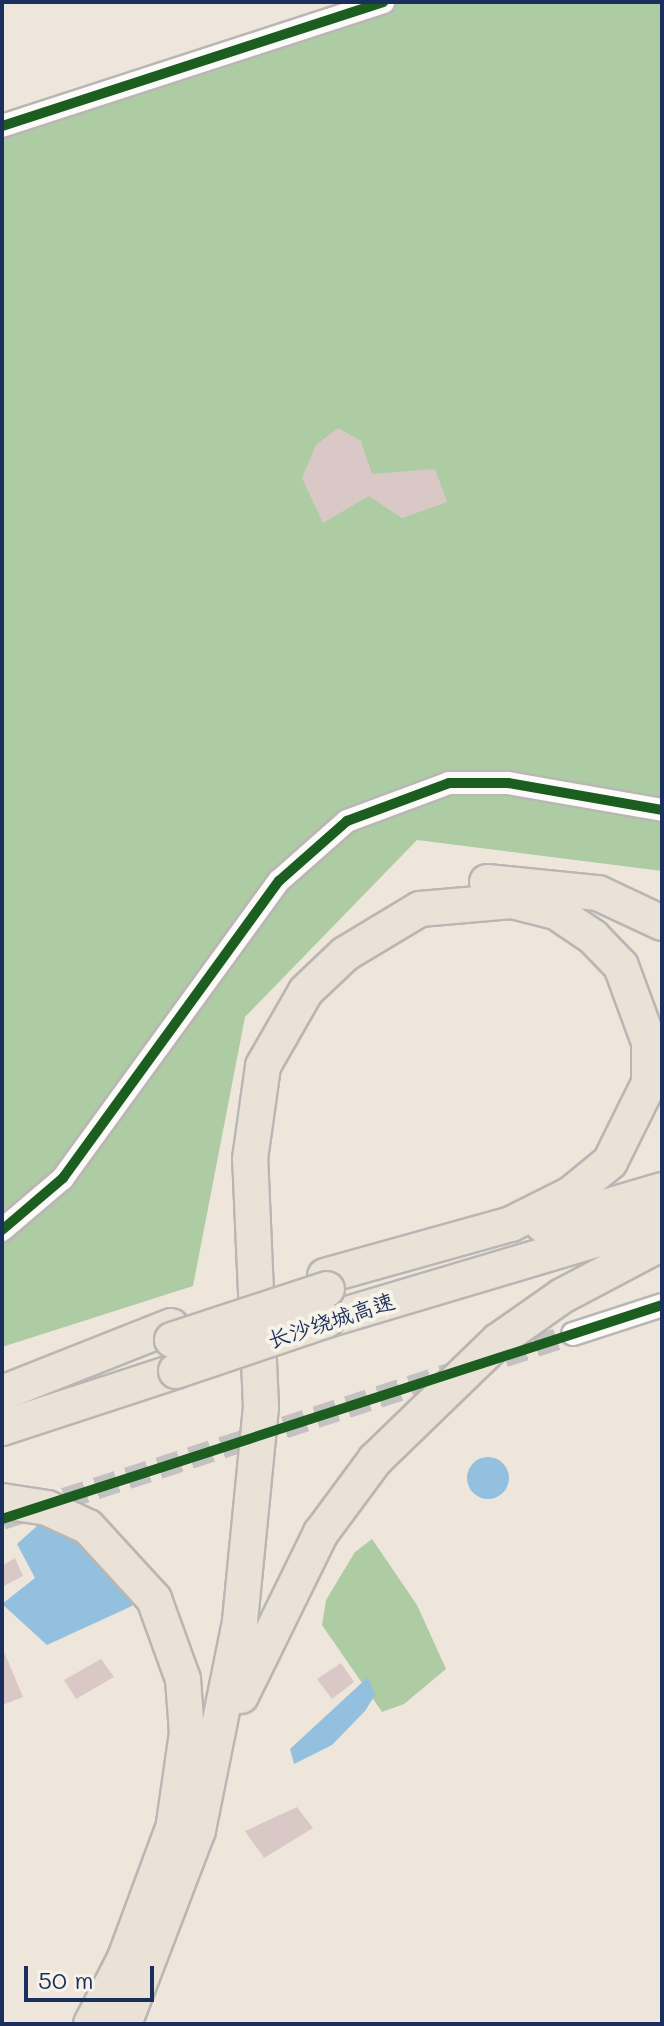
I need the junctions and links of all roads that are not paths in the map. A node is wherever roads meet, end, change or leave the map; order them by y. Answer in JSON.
{"nodes":[{"id":1,"x":383,"y":2,"type":"edge"},
{"id":2,"x":2,"y":126,"type":"edge"},
{"id":3,"x":662,"y":810,"type":"edge"},
{"id":4,"x":662,"y":923,"type":"edge"},
{"id":5,"x":662,"y":1190,"type":"edge"},
{"id":6,"x":662,"y":1220,"type":"edge"},
{"id":7,"x":2,"y":1230,"type":"edge"},
{"id":8,"x":662,"y":1243,"type":"edge"},
{"id":9,"x":326,"y":1295,"type":"junction"},
{"id":10,"x":662,"y":1305,"type":"edge"},
{"id":11,"x":573,"y":1334,"type":"tunnel mouth"},
{"id":12,"x":173,"y":1346,"type":"junction"},
{"id":13,"x":2,"y":1394,"type":"edge"},
{"id":14,"x":2,"y":1428,"type":"edge"},
{"id":15,"x":2,"y":1501,"type":"edge"},
{"id":16,"x":203,"y":1807,"type":"junction"},
{"id":17,"x":173,"y":1829,"type":"junction"},
{"id":18,"x":91,"y":2024,"type":"edge"},
{"id":19,"x":124,"y":2024,"type":"edge"}],
"edges":[{"from":1,"to":2,"type":"street"},
{"from":3,"to":7,"type":"street"},
{"from":4,"to":17,"type":"highway"},
{"from":5,"to":9,"type":"highway","name":"长沙绕城高速"},
{"from":6,"to":9,"type":"highway","name":"长沙绕城高速"},
{"from":8,"to":16,"type":"highway"},
{"from":9,"to":12,"type":"highway"},
{"from":9,"to":12,"type":"highway","name":"长沙绕城高速","bridge":true},
{"from":9,"to":16,"type":"highway"},
{"from":10,"to":11,"type":"street"},
{"from":12,"to":13,"type":"highway"},
{"from":12,"to":14,"type":"highway","name":"长沙绕城高速"},
{"from":15,"to":17,"type":"highway"},
{"from":16,"to":19,"type":"highway"},
{"from":17,"to":18,"type":"highway"}]}
